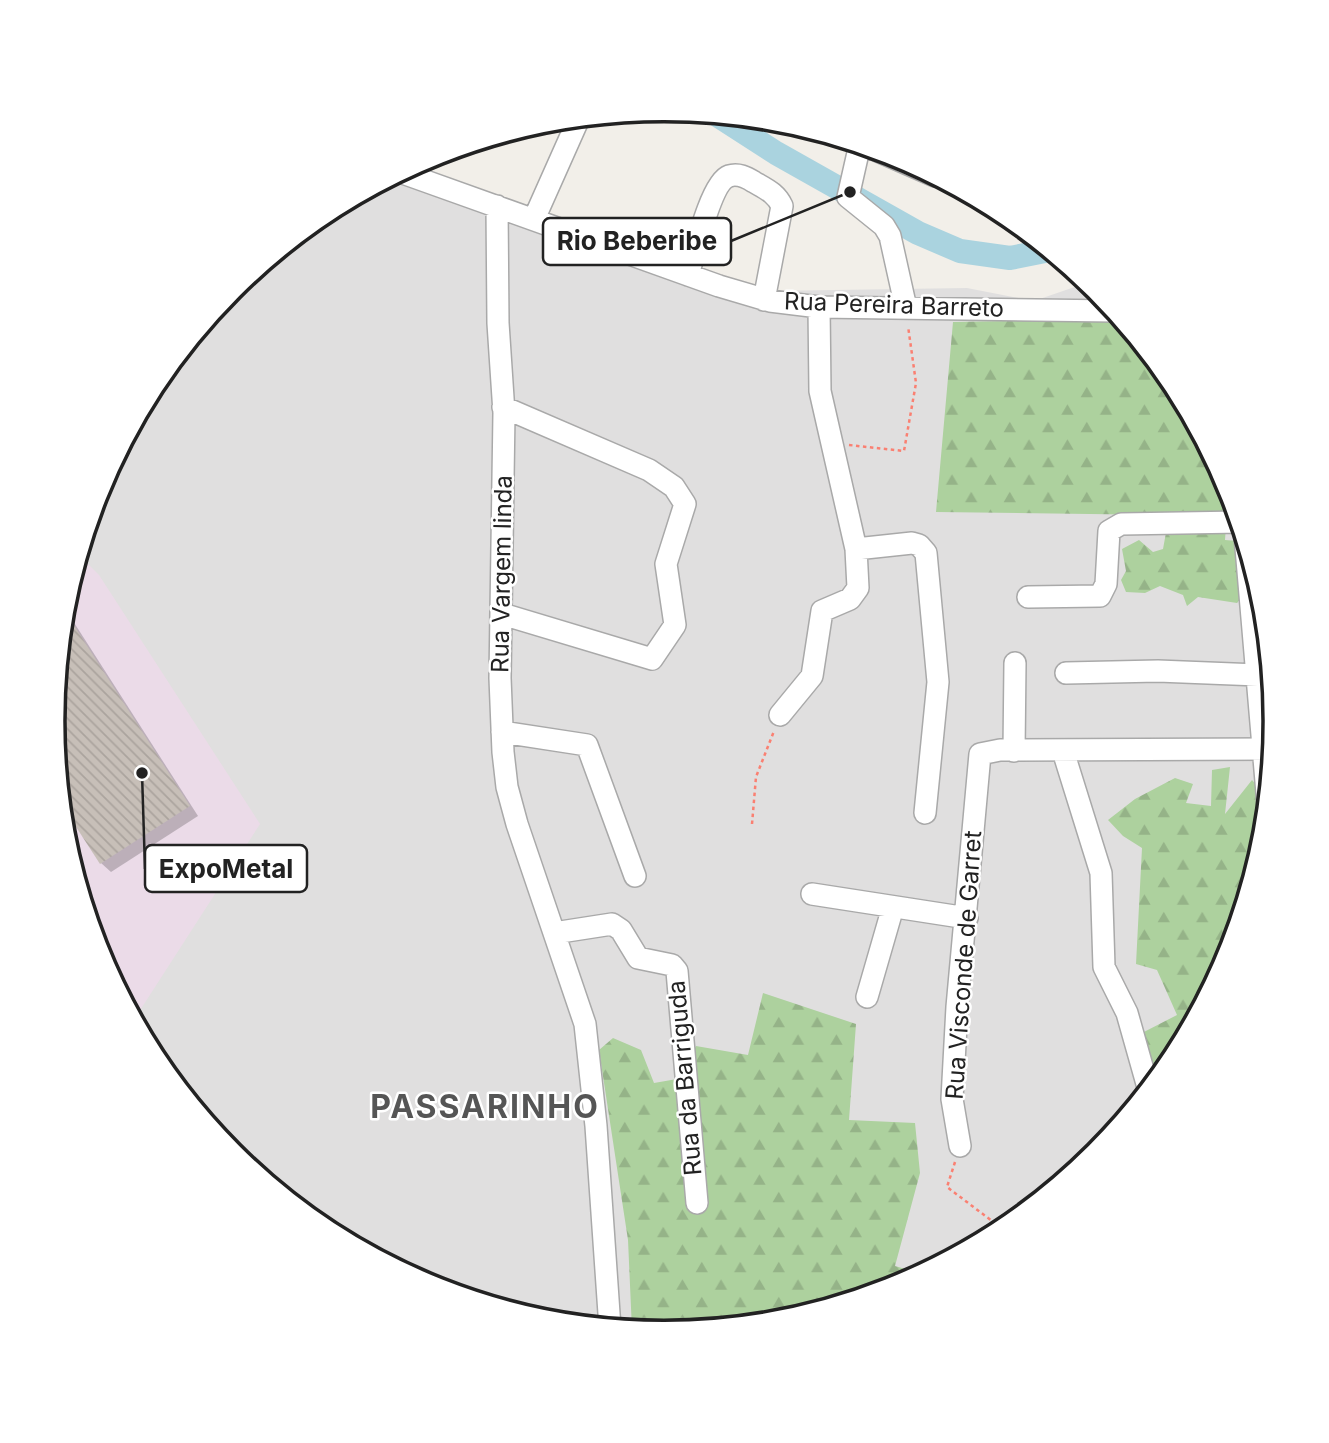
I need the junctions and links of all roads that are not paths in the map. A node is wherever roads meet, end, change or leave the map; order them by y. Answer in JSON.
{"nodes":[{"id":1,"x":574,"y":129,"type":"edge"},
{"id":2,"x":857,"y":154,"type":"edge"},
{"id":3,"x":414,"y":177,"type":"edge"},
{"id":4,"x":497,"y":206,"type":"junction"},
{"id":5,"x":534,"y":219,"type":"junction"},
{"id":6,"x":688,"y":275,"type":"junction"},
{"id":7,"x":764,"y":300,"type":"junction"},
{"id":8,"x":819,"y":307,"type":"junction"},
{"id":9,"x":906,"y":308,"type":"junction"},
{"id":10,"x":1101,"y":311,"type":"edge"},
{"id":11,"x":503,"y":407,"type":"junction"},
{"id":12,"x":1230,"y":522,"type":"edge"},
{"id":13,"x":854,"y":542,"type":"junction"},
{"id":14,"x":1250,"y":593,"type":"edge"},
{"id":15,"x":1028,"y":597,"type":"dead end"},
{"id":16,"x":502,"y":614,"type":"junction"},
{"id":17,"x":1015,"y":663,"type":"dead end"},
{"id":18,"x":1066,"y":673,"type":"dead end"},
{"id":19,"x":1258,"y":675,"type":"junction"},
{"id":20,"x":1264,"y":710,"type":"edge"},
{"id":21,"x":780,"y":715,"type":"road end"},
{"id":22,"x":502,"y":732,"type":"junction"},
{"id":23,"x":1263,"y":749,"type":"edge"},
{"id":24,"x":1014,"y":751,"type":"junction"},
{"id":25,"x":1063,"y":751,"type":"junction"},
{"id":26,"x":925,"y":813,"type":"dead end"},
{"id":27,"x":635,"y":876,"type":"dead end"},
{"id":28,"x":812,"y":894,"type":"dead end"},
{"id":29,"x":893,"y":907,"type":"junction"},
{"id":30,"x":967,"y":918,"type":"junction"},
{"id":31,"x":554,"y":933,"type":"junction"},
{"id":32,"x":867,"y":997,"type":"dead end"},
{"id":33,"x":1146,"y":1079,"type":"edge"},
{"id":34,"x":960,"y":1146,"type":"road end"},
{"id":35,"x":697,"y":1203,"type":"dead end"},
{"id":36,"x":609,"y":1318,"type":"edge"}],
"edges":[{"from":1,"to":5,"type":"street"},
{"from":2,"to":9,"type":"street"},
{"from":3,"to":4,"type":"street","name":"Rua Pereira Barreto"},
{"from":4,"to":5,"type":"street","name":"Rua Pereira Barreto"},
{"from":4,"to":11,"type":"street","name":"Rua Vargem linda"},
{"from":5,"to":6,"type":"street","name":"Rua Pereira Barreto"},
{"from":6,"to":7,"type":"street","name":"Rua Pereira Barreto"},
{"from":6,"to":7,"type":"street"},
{"from":7,"to":8,"type":"street","name":"Rua Pereira Barreto"},
{"from":8,"to":9,"type":"street","name":"Rua Pereira Barreto"},
{"from":8,"to":13,"type":"street"},
{"from":9,"to":10,"type":"street","name":"Rua Pereira Barreto"},
{"from":11,"to":16,"type":"street","name":"Rua Vargem linda"},
{"from":11,"to":16,"type":"street"},
{"from":12,"to":15,"type":"street"},
{"from":13,"to":21,"type":"street"},
{"from":13,"to":26,"type":"street"},
{"from":14,"to":19,"type":"street"},
{"from":16,"to":22,"type":"street","name":"Rua Vargem linda"},
{"from":17,"to":24,"type":"street"},
{"from":18,"to":19,"type":"street"},
{"from":19,"to":20,"type":"street"},
{"from":22,"to":27,"type":"street"},
{"from":22,"to":31,"type":"street","name":"Rua Vargem linda"},
{"from":23,"to":25,"type":"street"},
{"from":24,"to":25,"type":"street"},
{"from":24,"to":30,"type":"street","name":"Rua Visconde de Garret"},
{"from":25,"to":33,"type":"street"},
{"from":28,"to":29,"type":"street"},
{"from":29,"to":30,"type":"street"},
{"from":29,"to":32,"type":"street"},
{"from":30,"to":34,"type":"street","name":"Rua Visconde de Garret"},
{"from":31,"to":35,"type":"street","name":"Rua da Barriguda"},
{"from":31,"to":36,"type":"street","name":"Rua Vargem linda"}]}
